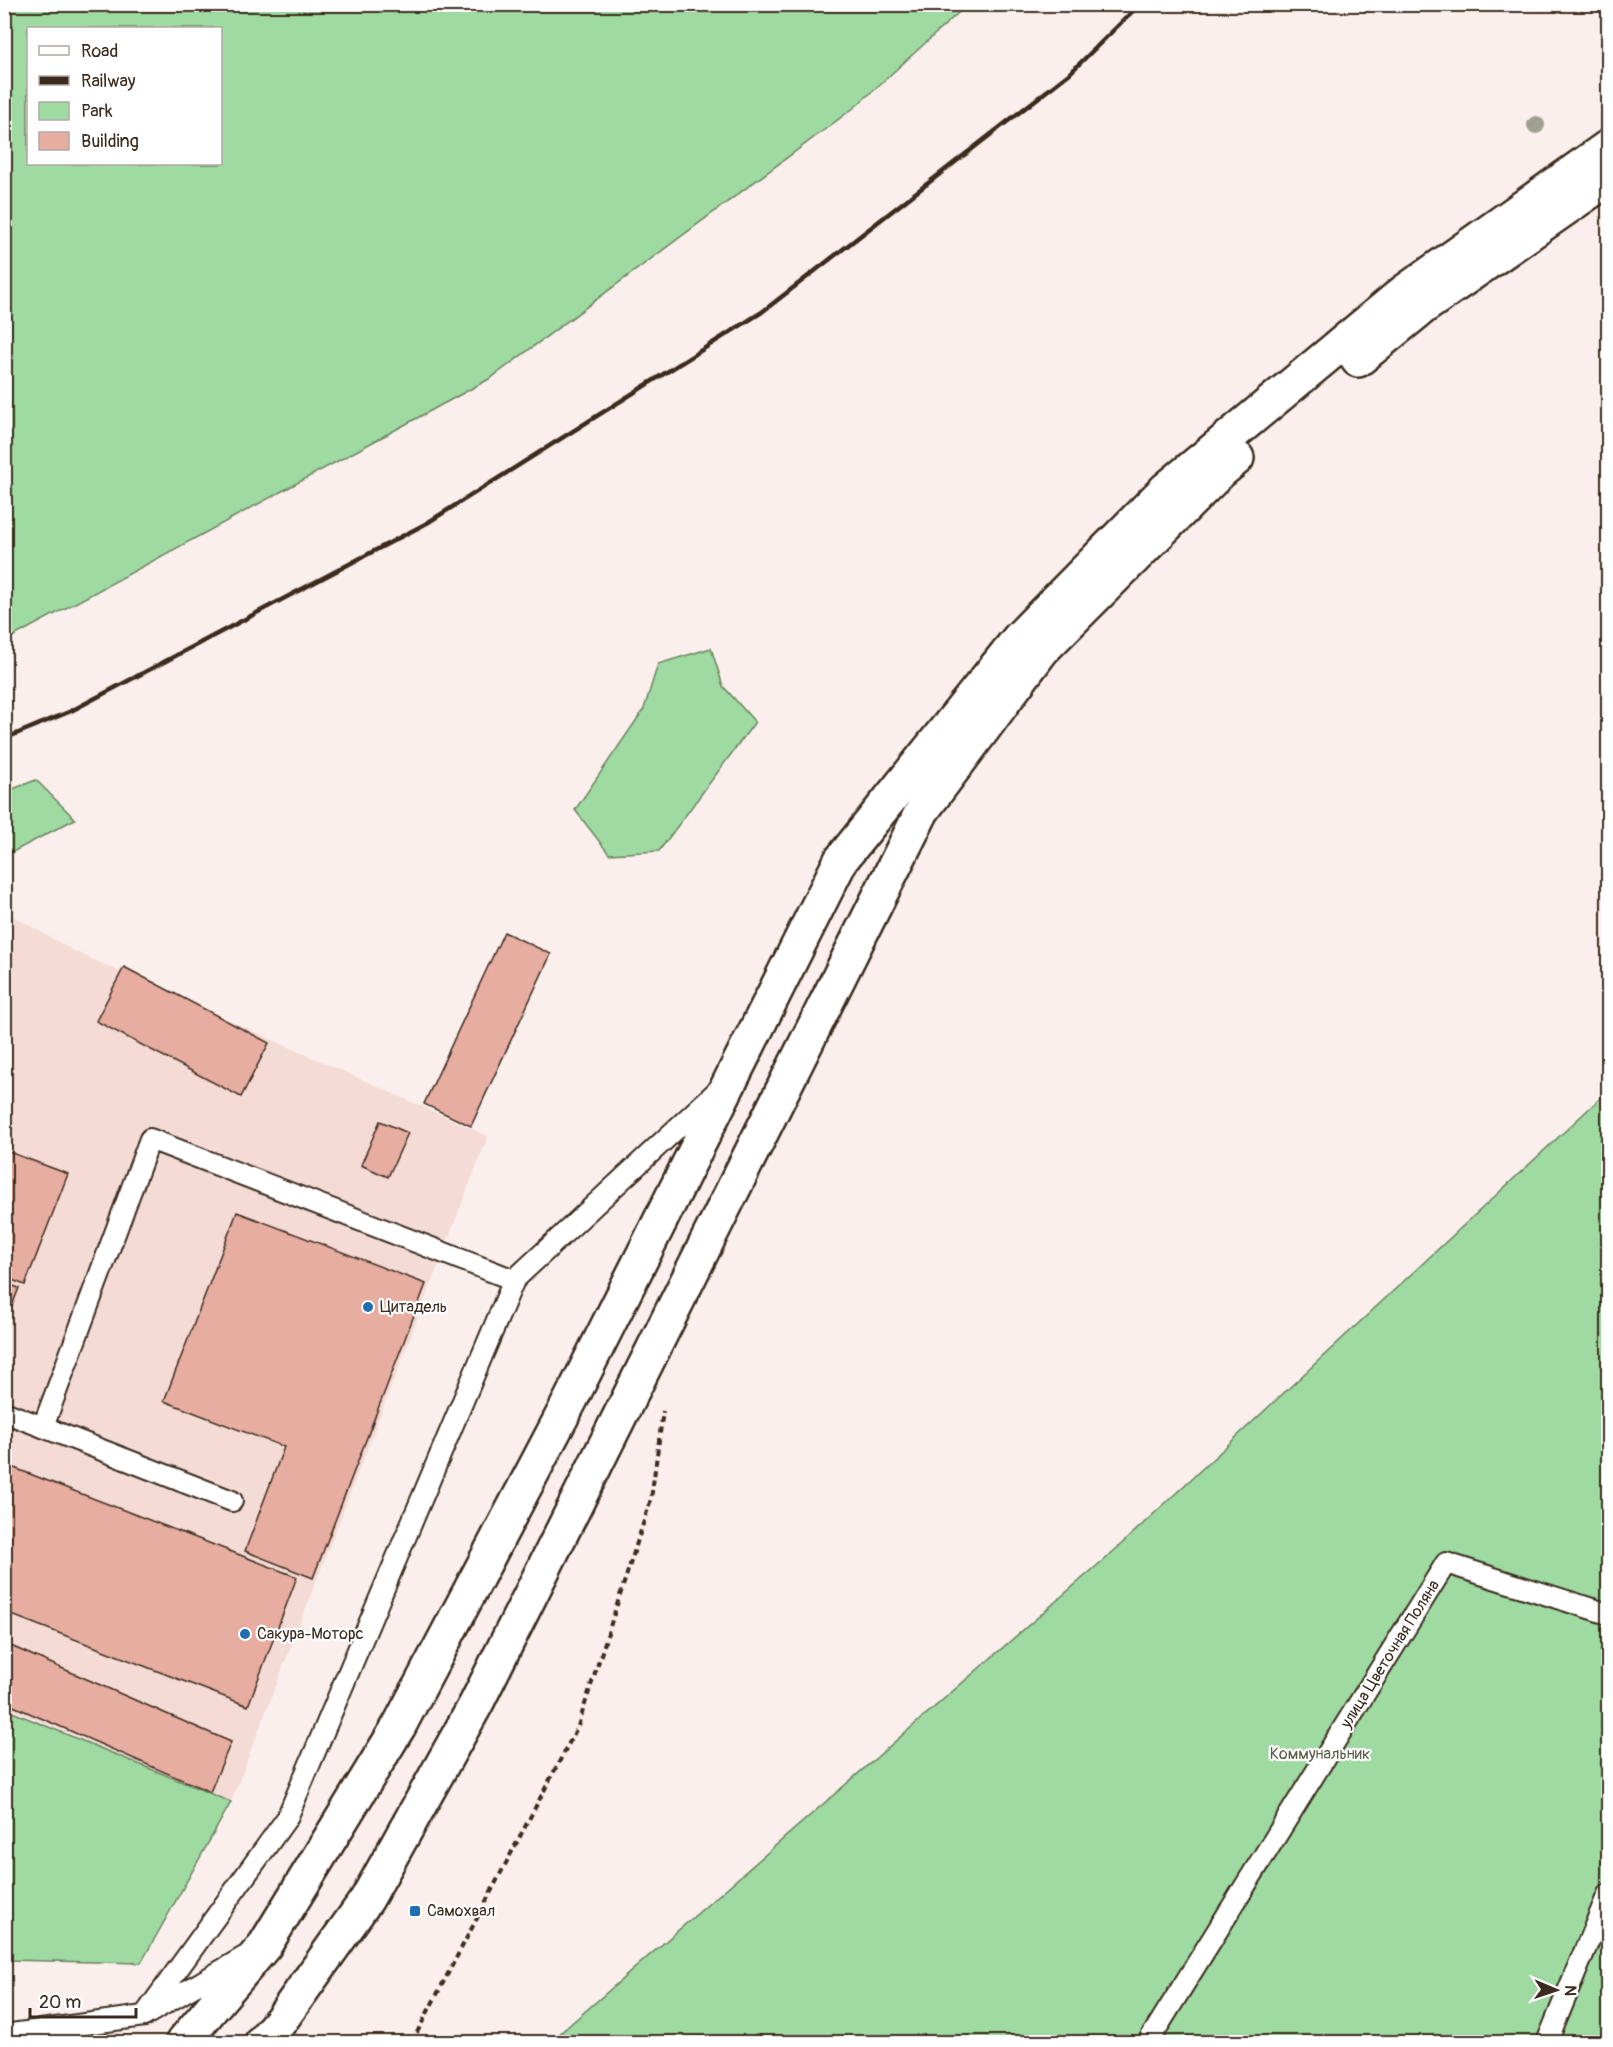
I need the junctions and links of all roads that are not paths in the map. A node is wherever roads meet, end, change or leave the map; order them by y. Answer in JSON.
{"nodes":[{"id":1,"x":1608,"y":147,"type":"edge"},
{"id":2,"x":1608,"y":179,"type":"edge"},
{"id":3,"x":733,"y":1077,"type":"junction"},
{"id":4,"x":514,"y":1281,"type":"junction"},
{"id":5,"x":4,"y":1412,"type":"edge"},
{"id":6,"x":43,"y":1427,"type":"junction"},
{"id":7,"x":232,"y":1501,"type":"dead end"},
{"id":8,"x":1608,"y":1614,"type":"edge"},
{"id":9,"x":1608,"y":1894,"type":"edge"},
{"id":10,"x":264,"y":1945,"type":"junction"},
{"id":11,"x":144,"y":2016,"type":"junction"},
{"id":12,"x":4,"y":2035,"type":"edge"},
{"id":13,"x":183,"y":2043,"type":"edge"},
{"id":14,"x":262,"y":2043,"type":"edge"},
{"id":15,"x":1148,"y":2043,"type":"edge"},
{"id":16,"x":1547,"y":2043,"type":"edge"}],
"edges":[{"from":1,"to":3,"type":"main road"},
{"from":2,"to":14,"type":"main road"},
{"from":3,"to":4,"type":"lane"},
{"from":3,"to":10,"type":"main road"},
{"from":4,"to":6,"type":"lane"},
{"from":4,"to":11,"type":"lane"},
{"from":5,"to":6,"type":"lane"},
{"from":6,"to":7,"type":"lane"},
{"from":8,"to":15,"type":"lane","name":"улица Цветочная Поляна"},
{"from":9,"to":16,"type":"lane"},
{"from":10,"to":11,"type":"lane"},
{"from":10,"to":13,"type":"main road"},
{"from":11,"to":12,"type":"lane"}]}
